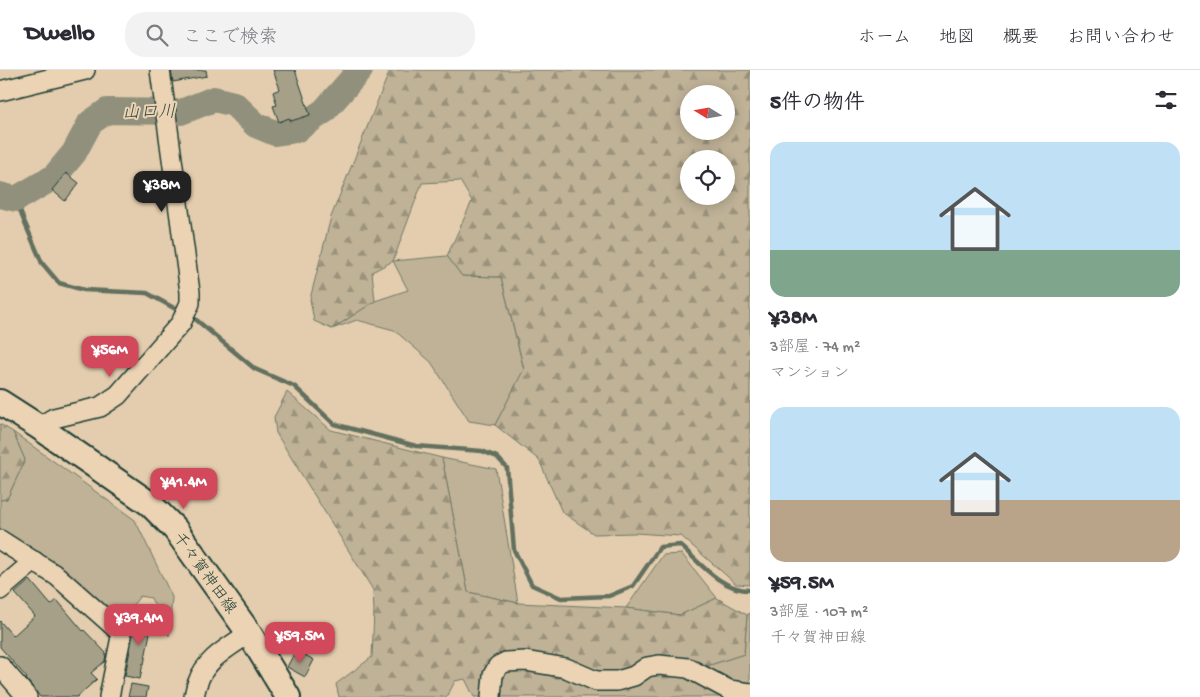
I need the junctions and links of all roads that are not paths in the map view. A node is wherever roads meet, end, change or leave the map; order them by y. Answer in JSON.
{"nodes":[{"id":1,"x":160,"y":70,"type":"edge"},
{"id":2,"x":77,"y":71,"type":"edge"},
{"id":3,"x":0,"y":91,"type":"edge"},
{"id":4,"x":0,"y":402,"type":"edge"},
{"id":5,"x":39,"y":427,"type":"junction"},
{"id":6,"x":0,"y":540,"type":"edge"},
{"id":7,"x":34,"y":561,"type":"junction"},
{"id":8,"x":0,"y":590,"type":"edge"},
{"id":9,"x":249,"y":633,"type":"junction"},
{"id":10,"x":0,"y":666,"type":"edge"},
{"id":11,"x":750,"y":693,"type":"edge"},
{"id":12,"x":27,"y":697,"type":"edge"},
{"id":13,"x":109,"y":697,"type":"edge"},
{"id":14,"x":194,"y":697,"type":"edge"},
{"id":15,"x":288,"y":697,"type":"edge"},
{"id":16,"x":491,"y":697,"type":"edge"}],
"edges":[{"from":1,"to":5,"type":"street"},
{"from":2,"to":3,"type":"street"},
{"from":4,"to":5,"type":"main road","name":"千々賀神田線"},
{"from":5,"to":9,"type":"main road","name":"千々賀神田線"},
{"from":6,"to":7,"type":"street"},
{"from":7,"to":8,"type":"street"},
{"from":7,"to":13,"type":"street"},
{"from":9,"to":14,"type":"street"},
{"from":9,"to":15,"type":"main road","name":"千々賀神田線"},
{"from":10,"to":12,"type":"street"},
{"from":11,"to":16,"type":"street"}]}
